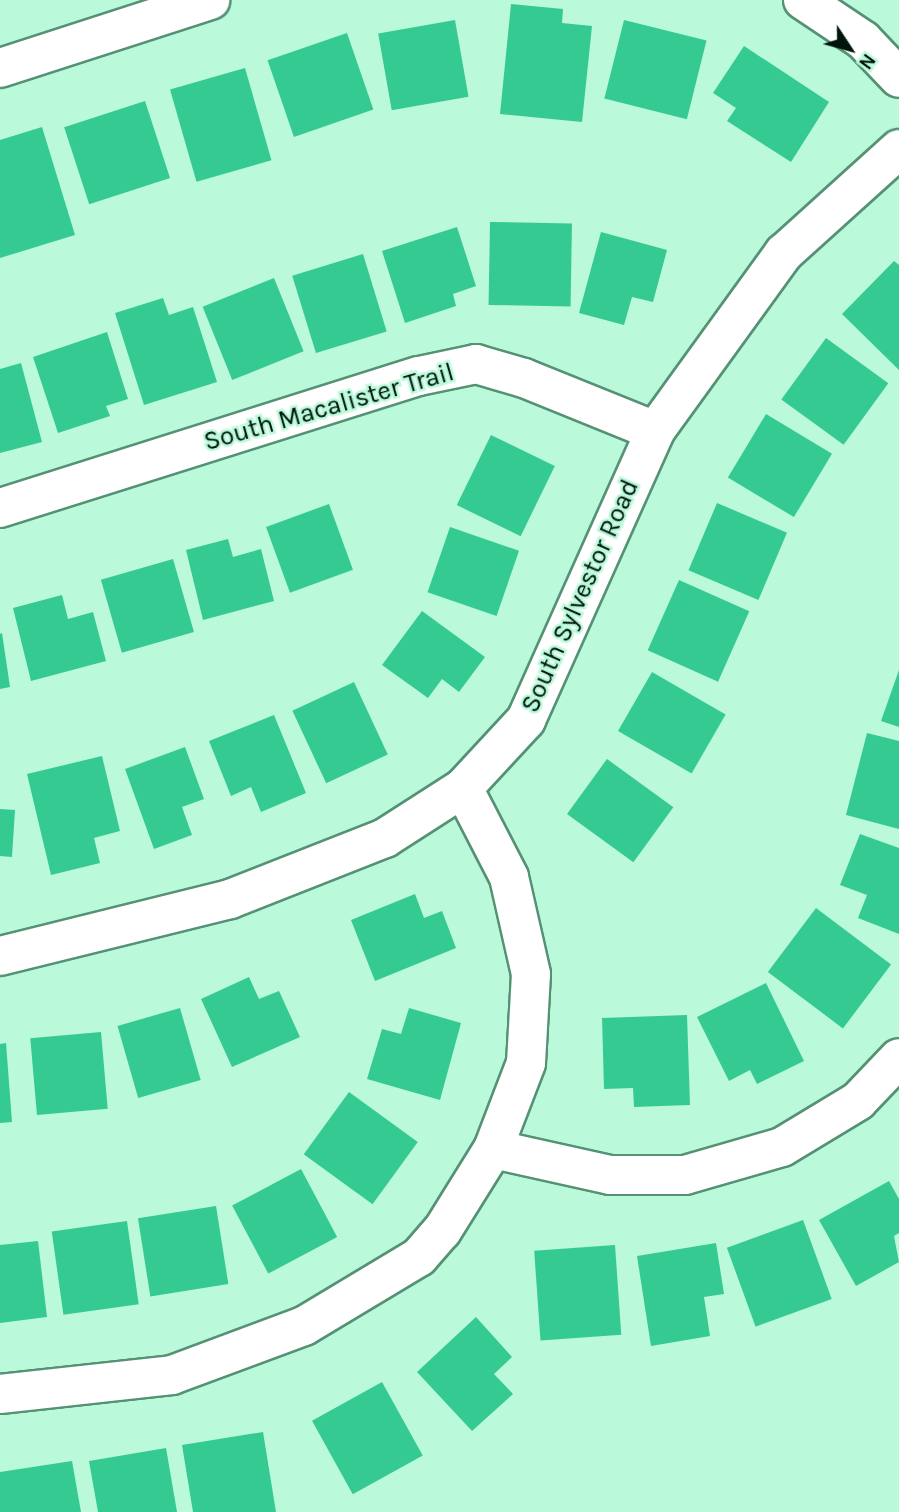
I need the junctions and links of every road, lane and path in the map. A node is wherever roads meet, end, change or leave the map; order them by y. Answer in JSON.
{"nodes":[{"id":1,"x":210,"y":0,"type":"edge"},
{"id":2,"x":803,"y":0,"type":"edge"},
{"id":3,"x":0,"y":68,"type":"edge"},
{"id":4,"x":899,"y":78,"type":"edge"},
{"id":5,"x":899,"y":149,"type":"edge"},
{"id":6,"x":655,"y":431,"type":"junction"},
{"id":7,"x":0,"y":508,"type":"edge"},
{"id":8,"x":463,"y":788,"type":"junction"},
{"id":9,"x":0,"y":956,"type":"edge"},
{"id":10,"x":899,"y":1058,"type":"edge"},
{"id":11,"x":493,"y":1149,"type":"junction"},
{"id":12,"x":0,"y":1394,"type":"edge"}],
"edges":[{"from":1,"to":3,"type":"street"},
{"from":2,"to":4,"type":"street"},
{"from":5,"to":6,"type":"street","name":"South Sylvestor Road"},
{"from":6,"to":7,"type":"street","name":"South Macalister Trail"},
{"from":6,"to":8,"type":"street","name":"South Sylvestor Road"},
{"from":8,"to":9,"type":"street","name":"South Sylvestor Road"},
{"from":8,"to":11,"type":"street"},
{"from":10,"to":11,"type":"street"},
{"from":11,"to":12,"type":"street"}]}
